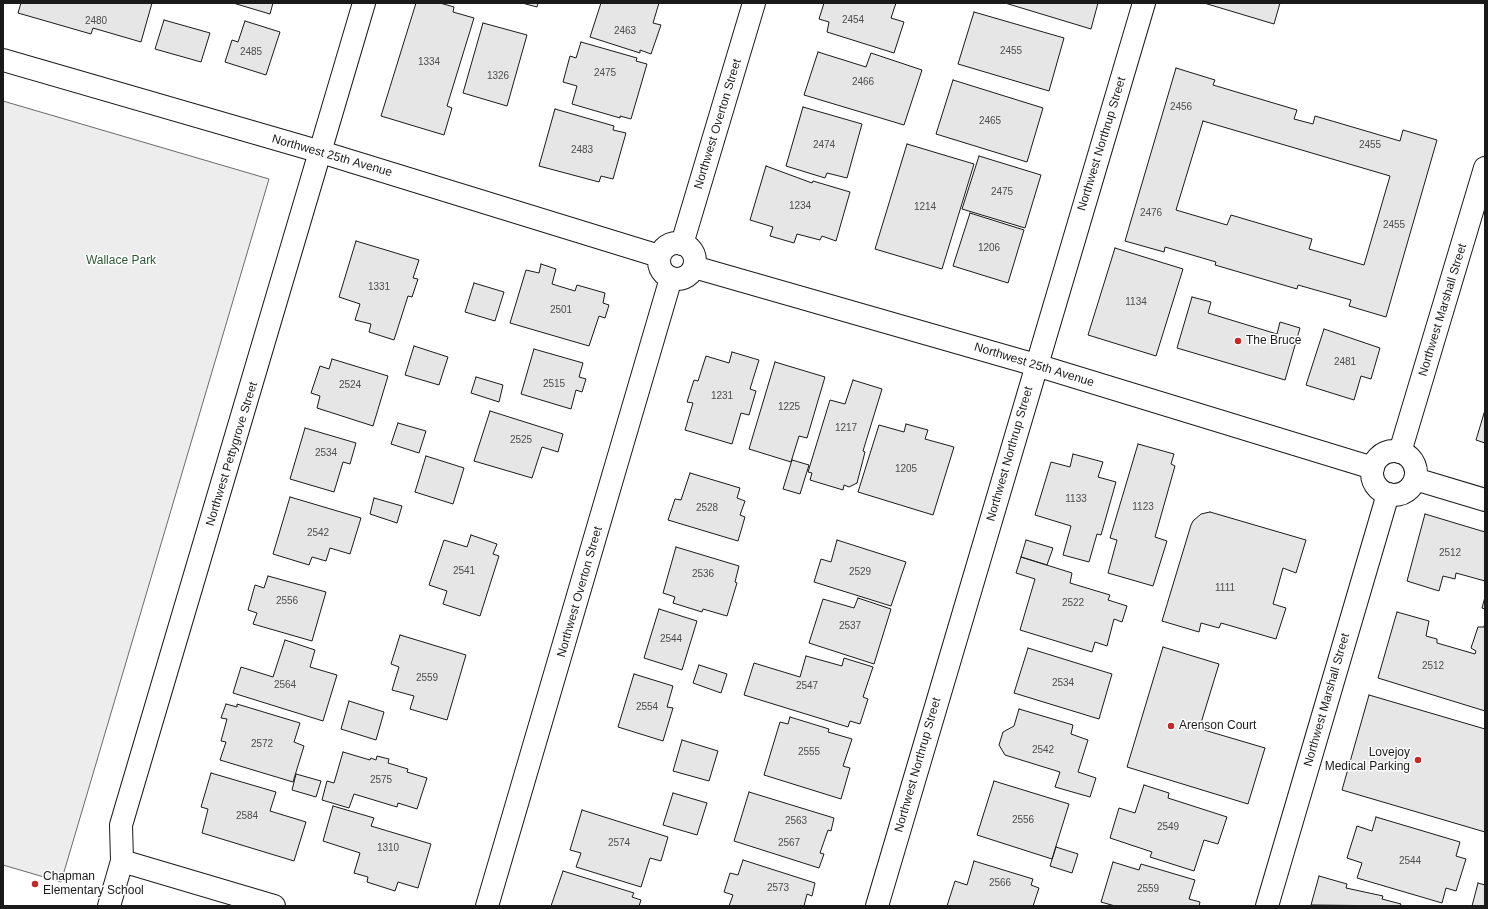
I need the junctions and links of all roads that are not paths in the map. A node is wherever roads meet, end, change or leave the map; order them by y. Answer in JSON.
{"nodes":[{"id":1,"x":364,"y":3,"type":"edge"},
{"id":2,"x":754,"y":3,"type":"edge"},
{"id":3,"x":1144,"y":3,"type":"edge"},
{"id":4,"x":3,"y":60,"type":"edge"},
{"id":5,"x":321,"y":152,"type":"junction"},
{"id":6,"x":1485,"y":168,"type":"edge"},
{"id":7,"x":682,"y":244,"type":"junction"},
{"id":8,"x":660,"y":256,"type":"junction"},
{"id":9,"x":694,"y":267,"type":"junction"},
{"id":10,"x":671,"y":278,"type":"junction"},
{"id":11,"x":1036,"y":365,"type":"junction"},
{"id":12,"x":1400,"y":452,"type":"junction"},
{"id":13,"x":1373,"y":468,"type":"junction"},
{"id":14,"x":1415,"y":479,"type":"junction"},
{"id":15,"x":1388,"y":494,"type":"junction"},
{"id":16,"x":1485,"y":500,"type":"edge"},
{"id":17,"x":122,"y":861,"type":"junction"},
{"id":18,"x":109,"y":906,"type":"edge"},
{"id":19,"x":274,"y":906,"type":"edge"},
{"id":20,"x":487,"y":906,"type":"edge"},
{"id":21,"x":877,"y":906,"type":"edge"},
{"id":22,"x":1267,"y":906,"type":"edge"}],
"edges":[{"from":1,"to":5,"type":"street","name":"Northwest Pettygrove Street"},
{"from":2,"to":7,"type":"street","name":"Northwest Overton Street"},
{"from":3,"to":11,"type":"street","name":"Northwest Northrup Street"},
{"from":4,"to":5,"type":"street","name":"Northwest 25th Avenue"},
{"from":5,"to":8,"type":"street","name":"Northwest 25th Avenue"},
{"from":5,"to":17,"type":"street","name":"Northwest Pettygrove Street"},
{"from":6,"to":12,"type":"street","name":"Northwest Marshall Street"},
{"from":7,"to":8,"type":"street"},
{"from":7,"to":9,"type":"street"},
{"from":8,"to":10,"type":"street"},
{"from":9,"to":10,"type":"street"},
{"from":9,"to":11,"type":"street","name":"Northwest 25th Avenue"},
{"from":10,"to":20,"type":"street","name":"Northwest Overton Street"},
{"from":11,"to":13,"type":"street","name":"Northwest 25th Avenue"},
{"from":11,"to":21,"type":"street","name":"Northwest Northrup Street"},
{"from":12,"to":13,"type":"street"},
{"from":12,"to":14,"type":"street"},
{"from":13,"to":15,"type":"street"},
{"from":14,"to":15,"type":"street"},
{"from":14,"to":16,"type":"street"},
{"from":15,"to":22,"type":"street","name":"Northwest Marshall Street"},
{"from":17,"to":18,"type":"street","name":"Northwest Pettygrove Street"},
{"from":17,"to":19,"type":"street"}]}
